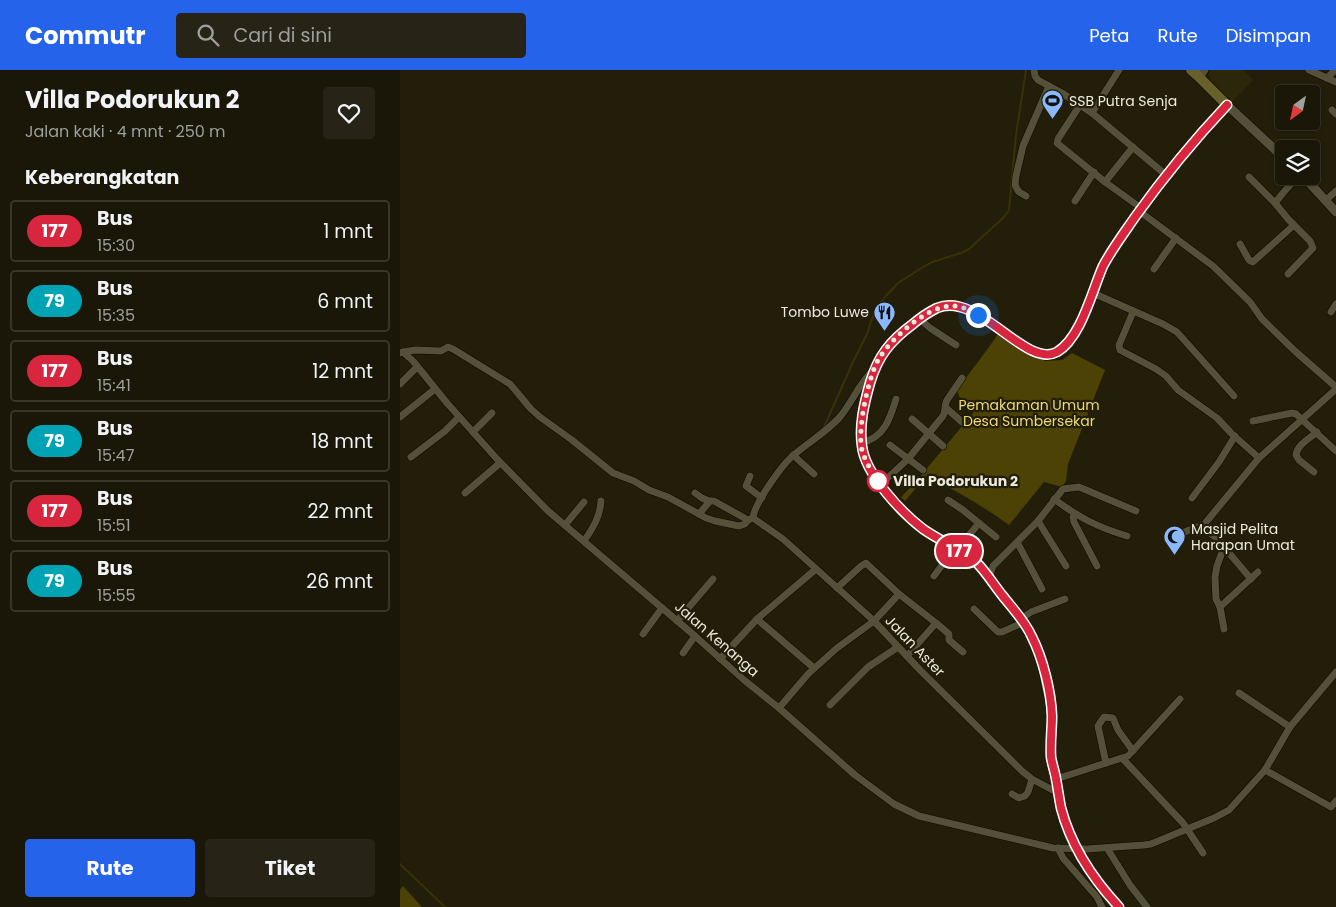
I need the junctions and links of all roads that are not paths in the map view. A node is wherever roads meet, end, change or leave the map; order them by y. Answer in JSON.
{"nodes":[{"id":1,"x":1034,"y":70,"type":"edge"},
{"id":2,"x":1119,"y":70,"type":"edge"},
{"id":3,"x":1309,"y":70,"type":"edge"},
{"id":4,"x":1335,"y":70,"type":"edge"},
{"id":5,"x":1198,"y":72,"type":"edge"},
{"id":6,"x":1327,"y":78,"type":"junction"},
{"id":7,"x":1336,"y":82,"type":"edge"},
{"id":8,"x":1049,"y":86,"type":"junction"},
{"id":9,"x":1080,"y":105,"type":"junction"},
{"id":10,"x":1227,"y":105,"type":"junction"},
{"id":11,"x":1092,"y":113,"type":"junction"},
{"id":12,"x":1133,"y":147,"type":"junction"},
{"id":13,"x":1275,"y":150,"type":"edge"},
{"id":14,"x":1094,"y":172,"type":"junction"},
{"id":15,"x":1166,"y":175,"type":"junction"},
{"id":16,"x":1248,"y":177,"type":"dead end"},
{"id":17,"x":1105,"y":182,"type":"junction"},
{"id":18,"x":1289,"y":185,"type":"edge"},
{"id":19,"x":1312,"y":185,"type":"edge"},
{"id":20,"x":1336,"y":191,"type":"edge"},
{"id":21,"x":1026,"y":196,"type":"dead end"},
{"id":22,"x":1326,"y":200,"type":"junction"},
{"id":23,"x":1075,"y":201,"type":"dead end"},
{"id":24,"x":1275,"y":203,"type":"junction"},
{"id":25,"x":1140,"y":209,"type":"junction"},
{"id":26,"x":1336,"y":212,"type":"edge"},
{"id":27,"x":1294,"y":225,"type":"junction"},
{"id":28,"x":1176,"y":238,"type":"junction"},
{"id":29,"x":1240,"y":244,"type":"dead end"},
{"id":30,"x":1154,"y":269,"type":"dead end"},
{"id":31,"x":1288,"y":274,"type":"dead end"},
{"id":32,"x":1093,"y":293,"type":"junction"},
{"id":33,"x":1336,"y":304,"type":"edge"},
{"id":34,"x":1133,"y":312,"type":"junction"},
{"id":35,"x":1331,"y":312,"type":"dead end"},
{"id":36,"x":920,"y":319,"type":"junction"},
{"id":37,"x":956,"y":345,"type":"dead end"},
{"id":38,"x":401,"y":353,"type":"edge"},
{"id":39,"x":417,"y":367,"type":"junction"},
{"id":40,"x":873,"y":371,"type":"junction"},
{"id":41,"x":962,"y":378,"type":"dead end"},
{"id":42,"x":400,"y":384,"type":"edge"},
{"id":43,"x":1336,"y":388,"type":"edge"},
{"id":44,"x":435,"y":389,"type":"junction"},
{"id":45,"x":1234,"y":396,"type":"dead end"},
{"id":46,"x":896,"y":399,"type":"dead end"},
{"id":47,"x":946,"y":408,"type":"junction"},
{"id":48,"x":492,"y":413,"type":"dead end"},
{"id":49,"x":400,"y":417,"type":"edge"},
{"id":50,"x":459,"y":417,"type":"junction"},
{"id":51,"x":912,"y":419,"type":"dead end"},
{"id":52,"x":1302,"y":419,"type":"junction"},
{"id":53,"x":1253,"y":421,"type":"dead end"},
{"id":54,"x":962,"y":422,"type":"dead end"},
{"id":55,"x":473,"y":432,"type":"junction"},
{"id":56,"x":1317,"y":432,"type":"junction"},
{"id":57,"x":928,"y":433,"type":"junction"},
{"id":58,"x":1235,"y":436,"type":"junction"},
{"id":59,"x":861,"y":443,"type":"junction"},
{"id":60,"x":890,"y":445,"type":"dead end"},
{"id":61,"x":943,"y":446,"type":"dead end"},
{"id":62,"x":1336,"y":451,"type":"edge"},
{"id":63,"x":793,"y":455,"type":"junction"},
{"id":64,"x":412,"y":457,"type":"dead end"},
{"id":65,"x":1259,"y":458,"type":"junction"},
{"id":66,"x":908,"y":459,"type":"junction"},
{"id":67,"x":500,"y":463,"type":"junction"},
{"id":68,"x":923,"y":470,"type":"dead end"},
{"id":69,"x":1314,"y":472,"type":"dead end"},
{"id":70,"x":814,"y":474,"type":"dead end"},
{"id":71,"x":750,"y":476,"type":"dead end"},
{"id":72,"x":880,"y":485,"type":"junction"},
{"id":73,"x":465,"y":493,"type":"dead end"},
{"id":74,"x":695,"y":493,"type":"dead end"},
{"id":75,"x":762,"y":498,"type":"junction"},
{"id":76,"x":1192,"y":498,"type":"dead end"},
{"id":77,"x":1054,"y":499,"type":"junction"},
{"id":78,"x":948,"y":500,"type":"dead end"},
{"id":79,"x":601,"y":501,"type":"dead end"},
{"id":80,"x":709,"y":501,"type":"junction"},
{"id":81,"x":584,"y":502,"type":"dead end"},
{"id":82,"x":1136,"y":511,"type":"dead end"},
{"id":83,"x":700,"y":514,"type":"junction"},
{"id":84,"x":1074,"y":514,"type":"junction"},
{"id":85,"x":751,"y":519,"type":"junction"},
{"id":86,"x":1038,"y":521,"type":"junction"},
{"id":87,"x":979,"y":523,"type":"junction"},
{"id":88,"x":565,"y":525,"type":"junction"},
{"id":89,"x":1202,"y":527,"type":"junction"},
{"id":90,"x":1127,"y":536,"type":"dead end"},
{"id":91,"x":996,"y":537,"type":"dead end"},
{"id":92,"x":1167,"y":540,"type":"dead end"},
{"id":93,"x":584,"y":541,"type":"junction"},
{"id":94,"x":1017,"y":542,"type":"junction"},
{"id":95,"x":1224,"y":547,"type":"junction"},
{"id":96,"x":956,"y":549,"type":"junction"},
{"id":97,"x":979,"y":565,"type":"junction"},
{"id":98,"x":993,"y":566,"type":"junction"},
{"id":99,"x":1066,"y":566,"type":"dead end"},
{"id":100,"x":1097,"y":566,"type":"dead end"},
{"id":101,"x":816,"y":570,"type":"junction"},
{"id":102,"x":1258,"y":572,"type":"dead end"},
{"id":103,"x":934,"y":576,"type":"dead end"},
{"id":104,"x":989,"y":578,"type":"junction"},
{"id":105,"x":713,"y":579,"type":"dead end"},
{"id":106,"x":1251,"y":579,"type":"junction"},
{"id":107,"x":837,"y":588,"type":"junction"},
{"id":108,"x":1042,"y":588,"type":"dead end"},
{"id":109,"x":899,"y":594,"type":"junction"},
{"id":110,"x":1065,"y":599,"type":"dead end"},
{"id":111,"x":1220,"y":607,"type":"junction"},
{"id":112,"x":662,"y":608,"type":"junction"},
{"id":113,"x":974,"y":609,"type":"dead end"},
{"id":114,"x":757,"y":620,"type":"junction"},
{"id":115,"x":677,"y":621,"type":"junction"},
{"id":116,"x":874,"y":621,"type":"junction"},
{"id":117,"x":1023,"y":621,"type":"junction"},
{"id":118,"x":936,"y":623,"type":"junction"},
{"id":119,"x":1224,"y":629,"type":"dead end"},
{"id":120,"x":643,"y":634,"type":"dead end"},
{"id":121,"x":695,"y":636,"type":"junction"},
{"id":122,"x":898,"y":647,"type":"junction"},
{"id":123,"x":963,"y":652,"type":"dead end"},
{"id":124,"x":683,"y":653,"type":"dead end"},
{"id":125,"x":907,"y":656,"type":"junction"},
{"id":126,"x":720,"y":659,"type":"junction"},
{"id":127,"x":814,"y":668,"type":"junction"},
{"id":128,"x":1336,"y":672,"type":"edge"},
{"id":129,"x":1239,"y":693,"type":"dead end"},
{"id":130,"x":1180,"y":699,"type":"dead end"},
{"id":131,"x":830,"y":704,"type":"dead end"},
{"id":132,"x":779,"y":708,"type":"junction"},
{"id":133,"x":1290,"y":727,"type":"junction"},
{"id":134,"x":1133,"y":751,"type":"junction"},
{"id":135,"x":1123,"y":759,"type":"junction"},
{"id":136,"x":1106,"y":763,"type":"junction"},
{"id":137,"x":1264,"y":770,"type":"junction"},
{"id":138,"x":1032,"y":778,"type":"junction"},
{"id":139,"x":1056,"y":779,"type":"junction"},
{"id":140,"x":1058,"y":793,"type":"junction"},
{"id":141,"x":1012,"y":794,"type":"dead end"},
{"id":142,"x":1334,"y":806,"type":"edge"},
{"id":143,"x":1187,"y":828,"type":"junction"},
{"id":144,"x":1056,"y":848,"type":"junction"},
{"id":145,"x":1107,"y":848,"type":"junction"},
{"id":146,"x":1076,"y":849,"type":"junction"},
{"id":147,"x":1203,"y":853,"type":"dead end"},
{"id":148,"x":1102,"y":907,"type":"edge"},
{"id":149,"x":1119,"y":907,"type":"edge"},
{"id":150,"x":1147,"y":907,"type":"edge"}],
"edges":[{"from":1,"to":8,"type":"street"},
{"from":2,"to":11,"type":"street"},
{"from":3,"to":6,"type":"street"},
{"from":4,"to":6,"type":"street"},
{"from":5,"to":10,"type":"main road"},
{"from":6,"to":7,"type":"street"},
{"from":8,"to":9,"type":"street"},
{"from":8,"to":21,"type":"street"},
{"from":9,"to":11,"type":"street"},
{"from":9,"to":14,"type":"street"},
{"from":10,"to":13,"type":"street"},
{"from":10,"to":15,"type":"main road"},
{"from":11,"to":12,"type":"street"},
{"from":12,"to":15,"type":"street"},
{"from":12,"to":17,"type":"street"},
{"from":14,"to":17,"type":"street"},
{"from":14,"to":23,"type":"street"},
{"from":15,"to":25,"type":"main road"},
{"from":16,"to":24,"type":"street"},
{"from":17,"to":25,"type":"street"},
{"from":18,"to":24,"type":"street"},
{"from":19,"to":22,"type":"street"},
{"from":20,"to":22,"type":"street"},
{"from":22,"to":26,"type":"street"},
{"from":24,"to":27,"type":"street"},
{"from":25,"to":28,"type":"street"},
{"from":25,"to":32,"type":"main road"},
{"from":27,"to":29,"type":"street"},
{"from":27,"to":31,"type":"street"},
{"from":28,"to":30,"type":"street"},
{"from":28,"to":43,"type":"street"},
{"from":32,"to":34,"type":"street"},
{"from":32,"to":36,"type":"main road"},
{"from":33,"to":35,"type":"street"},
{"from":34,"to":45,"type":"street"},
{"from":34,"to":58,"type":"street"},
{"from":36,"to":37,"type":"street"},
{"from":36,"to":40,"type":"main road"},
{"from":38,"to":39,"type":"street","name":"Jalan Kenanga"},
{"from":38,"to":83,"type":"street"},
{"from":39,"to":42,"type":"street"},
{"from":39,"to":44,"type":"street","name":"Jalan Kenanga"},
{"from":40,"to":59,"type":"main road"},
{"from":40,"to":63,"type":"street"},
{"from":41,"to":47,"type":"street"},
{"from":43,"to":52,"type":"street"},
{"from":44,"to":49,"type":"street"},
{"from":44,"to":50,"type":"street","name":"Jalan Kenanga"},
{"from":46,"to":59,"type":"street"},
{"from":47,"to":54,"type":"street"},
{"from":47,"to":57,"type":"street"},
{"from":48,"to":55,"type":"street"},
{"from":50,"to":55,"type":"street","name":"Jalan Kenanga"},
{"from":50,"to":64,"type":"street"},
{"from":51,"to":57,"type":"street"},
{"from":52,"to":53,"type":"street"},
{"from":52,"to":56,"type":"street"},
{"from":52,"to":65,"type":"street"},
{"from":55,"to":67,"type":"street","name":"Jalan Kenanga"},
{"from":56,"to":62,"type":"street"},
{"from":56,"to":69,"type":"street"},
{"from":57,"to":61,"type":"street"},
{"from":57,"to":66,"type":"street"},
{"from":58,"to":65,"type":"street"},
{"from":58,"to":76,"type":"street"},
{"from":59,"to":72,"type":"main road"},
{"from":60,"to":66,"type":"street"},
{"from":63,"to":70,"type":"street"},
{"from":63,"to":75,"type":"street"},
{"from":65,"to":89,"type":"street"},
{"from":66,"to":68,"type":"street"},
{"from":66,"to":72,"type":"street"},
{"from":67,"to":73,"type":"street"},
{"from":67,"to":88,"type":"street","name":"Jalan Kenanga"},
{"from":71,"to":75,"type":"street"},
{"from":72,"to":96,"type":"main road"},
{"from":74,"to":80,"type":"street","name":"Jalan Aster"},
{"from":75,"to":85,"type":"street"},
{"from":77,"to":82,"type":"street"},
{"from":77,"to":84,"type":"street"},
{"from":77,"to":86,"type":"street"},
{"from":78,"to":87,"type":"street"},
{"from":79,"to":93,"type":"street"},
{"from":80,"to":83,"type":"street"},
{"from":80,"to":85,"type":"street","name":"Jalan Aster"},
{"from":81,"to":88,"type":"street"},
{"from":83,"to":85,"type":"street"},
{"from":84,"to":90,"type":"street"},
{"from":84,"to":100,"type":"street"},
{"from":85,"to":101,"type":"street","name":"Jalan Aster"},
{"from":86,"to":94,"type":"street"},
{"from":86,"to":99,"type":"street"},
{"from":87,"to":91,"type":"street"},
{"from":87,"to":96,"type":"street"},
{"from":88,"to":93,"type":"street","name":"Jalan Kenanga"},
{"from":89,"to":92,"type":"street"},
{"from":89,"to":95,"type":"street"},
{"from":93,"to":112,"type":"street","name":"Jalan Kenanga"},
{"from":94,"to":98,"type":"street"},
{"from":94,"to":108,"type":"street"},
{"from":95,"to":106,"type":"street"},
{"from":95,"to":111,"type":"street"},
{"from":96,"to":97,"type":"main road"},
{"from":96,"to":103,"type":"street"},
{"from":97,"to":98,"type":"street"},
{"from":97,"to":104,"type":"main road"},
{"from":98,"to":104,"type":"street"},
{"from":101,"to":107,"type":"street","name":"Jalan Aster"},
{"from":101,"to":114,"type":"street"},
{"from":102,"to":106,"type":"street"},
{"from":104,"to":117,"type":"main road"},
{"from":105,"to":115,"type":"street"},
{"from":106,"to":111,"type":"street"},
{"from":107,"to":109,"type":"street"},
{"from":107,"to":116,"type":"street","name":"Jalan Aster"},
{"from":109,"to":116,"type":"street"},
{"from":109,"to":118,"type":"street"},
{"from":110,"to":117,"type":"street"},
{"from":111,"to":119,"type":"street"},
{"from":112,"to":115,"type":"street","name":"Jalan Kenanga"},
{"from":112,"to":120,"type":"street"},
{"from":113,"to":117,"type":"street"},
{"from":114,"to":126,"type":"street"},
{"from":114,"to":127,"type":"street"},
{"from":115,"to":121,"type":"street","name":"Jalan Kenanga"},
{"from":116,"to":122,"type":"street","name":"Jalan Aster"},
{"from":116,"to":127,"type":"street"},
{"from":117,"to":139,"type":"main road"},
{"from":118,"to":123,"type":"street"},
{"from":118,"to":125,"type":"street"},
{"from":121,"to":124,"type":"street"},
{"from":121,"to":126,"type":"street","name":"Jalan Kenanga"},
{"from":122,"to":125,"type":"street","name":"Jalan Aster"},
{"from":122,"to":131,"type":"street"},
{"from":125,"to":138,"type":"street","name":"Jalan Aster"},
{"from":126,"to":132,"type":"street","name":"Jalan Kenanga"},
{"from":127,"to":132,"type":"street"},
{"from":128,"to":133,"type":"street","name":"Jalan Kenanga"},
{"from":129,"to":133,"type":"street"},
{"from":130,"to":134,"type":"street"},
{"from":132,"to":144,"type":"street","name":"Jalan Kenanga"},
{"from":133,"to":137,"type":"street","name":"Jalan Kenanga"},
{"from":134,"to":135,"type":"street"},
{"from":134,"to":136,"type":"street"},
{"from":135,"to":136,"type":"street"},
{"from":135,"to":143,"type":"street"},
{"from":136,"to":139,"type":"street"},
{"from":137,"to":142,"type":"street"},
{"from":137,"to":143,"type":"street","name":"Jalan Kenanga"},
{"from":138,"to":140,"type":"street","name":"Jalan Aster"},
{"from":138,"to":141,"type":"street"},
{"from":139,"to":140,"type":"main road"},
{"from":140,"to":146,"type":"main road"},
{"from":143,"to":145,"type":"street","name":"Jalan Kenanga"},
{"from":143,"to":147,"type":"street"},
{"from":144,"to":146,"type":"street","name":"Jalan Kenanga"},
{"from":144,"to":148,"type":"street"},
{"from":145,"to":146,"type":"street","name":"Jalan Kenanga"},
{"from":145,"to":150,"type":"street"},
{"from":146,"to":149,"type":"main road"}]}
